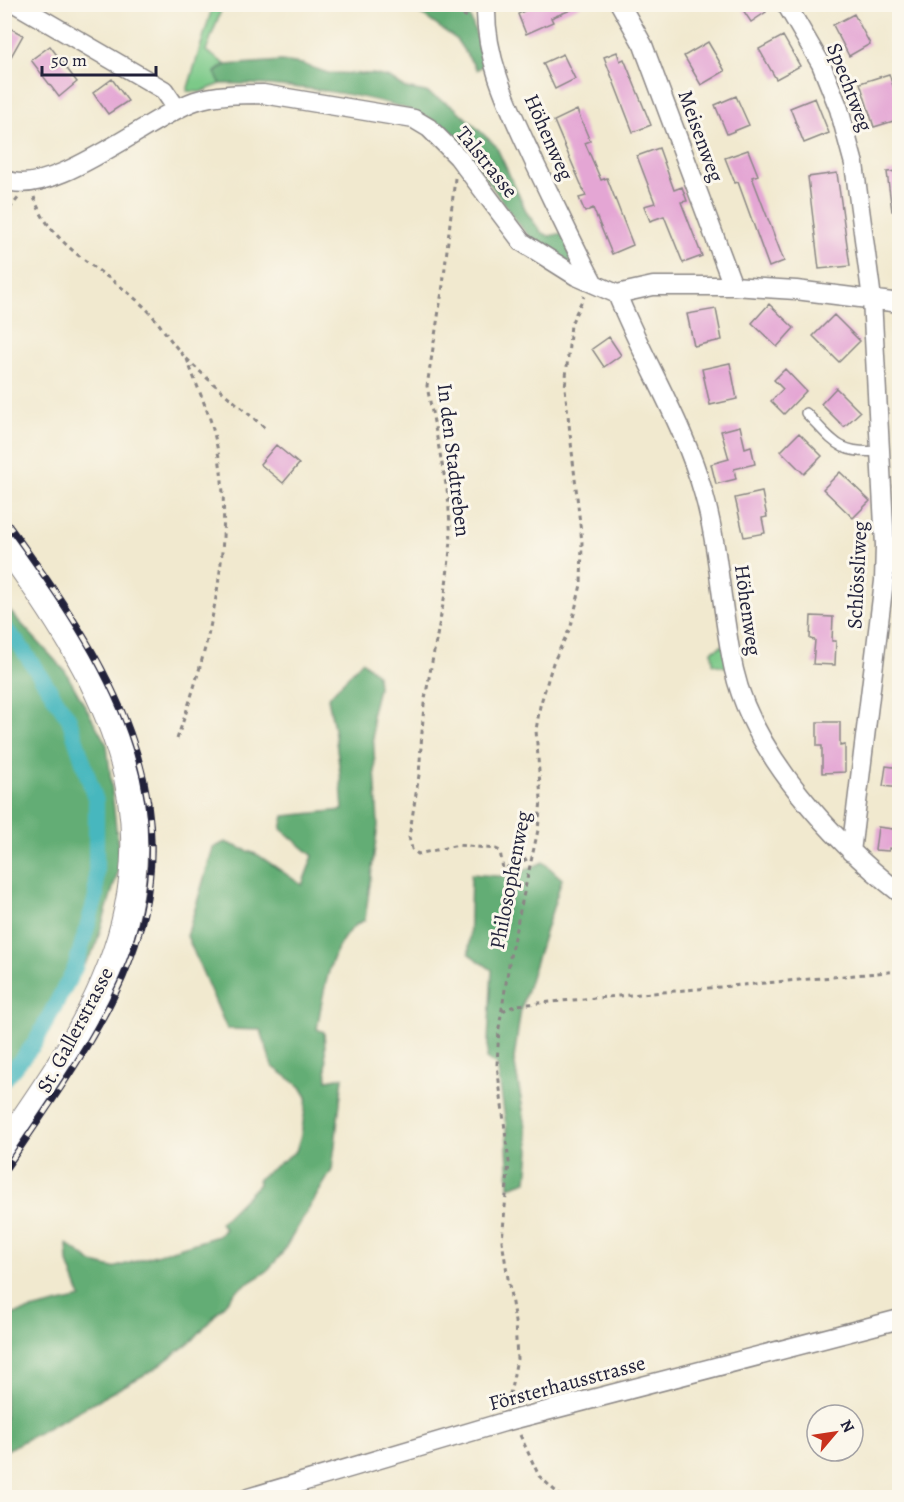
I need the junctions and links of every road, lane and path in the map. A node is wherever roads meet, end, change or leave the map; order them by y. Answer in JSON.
{"nodes":[{"id":1,"x":16,"y":4,"type":"edge"},
{"id":2,"x":438,"y":4,"type":"edge"},
{"id":3,"x":486,"y":4,"type":"edge"},
{"id":4,"x":620,"y":4,"type":"edge"},
{"id":5,"x":786,"y":4,"type":"edge"},
{"id":6,"x":485,"y":25,"type":"junction"},
{"id":7,"x":177,"y":109,"type":"junction"},
{"id":8,"x":458,"y":158,"type":"junction"},
{"id":9,"x":4,"y":179,"type":"edge"},
{"id":10,"x":29,"y":183,"type":"junction"},
{"id":11,"x":593,"y":282,"type":"junction"},
{"id":12,"x":733,"y":286,"type":"junction"},
{"id":13,"x":617,"y":294,"type":"junction"},
{"id":14,"x":872,"y":299,"type":"junction"},
{"id":15,"x":900,"y":303,"type":"edge"},
{"id":16,"x":187,"y":359,"type":"junction"},
{"id":17,"x":806,"y":413,"type":"dead end"},
{"id":18,"x":266,"y":429,"type":"dead end"},
{"id":19,"x":880,"y":451,"type":"junction"},
{"id":20,"x":4,"y":542,"type":"edge"},
{"id":21,"x":177,"y":739,"type":"dead end"},
{"id":22,"x":851,"y":852,"type":"junction"},
{"id":23,"x":532,"y":857,"type":"junction"},
{"id":24,"x":900,"y":892,"type":"edge"},
{"id":25,"x":900,"y":971,"type":"edge"},
{"id":26,"x":502,"y":1011,"type":"junction"},
{"id":27,"x":4,"y":1148,"type":"edge"},
{"id":28,"x":900,"y":1319,"type":"edge"},
{"id":29,"x":510,"y":1420,"type":"junction"},
{"id":30,"x":248,"y":1497,"type":"edge"},
{"id":31,"x":563,"y":1497,"type":"edge"}],
"edges":[{"from":1,"to":7,"type":"street"},
{"from":2,"to":6,"type":"path"},
{"from":3,"to":6,"type":"street","name":"Höhenweg"},
{"from":4,"to":12,"type":"street","name":"Meisenweg"},
{"from":5,"to":14,"type":"street","name":"Spechtweg"},
{"from":6,"to":11,"type":"street","name":"Höhenweg"},
{"from":7,"to":8,"type":"street","name":"Talstrasse"},
{"from":7,"to":10,"type":"street","name":"Talstrasse"},
{"from":8,"to":11,"type":"street","name":"Talstrasse"},
{"from":8,"to":23,"type":"path","name":"In den Stadtreben"},
{"from":9,"to":10,"type":"street","name":"Talstrasse"},
{"from":10,"to":16,"type":"path"},
{"from":11,"to":13,"type":"street","name":"Talstrasse"},
{"from":11,"to":23,"type":"path","name":"Philosophenweg"},
{"from":12,"to":13,"type":"street"},
{"from":12,"to":14,"type":"street"},
{"from":13,"to":22,"type":"street","name":"Höhenweg"},
{"from":14,"to":15,"type":"street"},
{"from":14,"to":19,"type":"street","name":"Schlössliweg"},
{"from":16,"to":18,"type":"path"},
{"from":16,"to":21,"type":"path"},
{"from":17,"to":19,"type":"lane"},
{"from":19,"to":22,"type":"street","name":"Schlössliweg"},
{"from":20,"to":27,"type":"main road","name":"St. Gallerstrasse"},
{"from":22,"to":24,"type":"street","name":"Höhenweg"},
{"from":23,"to":26,"type":"path","name":"Philosophenweg"},
{"from":25,"to":26,"type":"path"},
{"from":26,"to":29,"type":"path","name":"Philosophenweg"},
{"from":28,"to":29,"type":"street","name":"Försterhausstrasse"},
{"from":29,"to":30,"type":"street","name":"Försterhausstrasse"},
{"from":29,"to":31,"type":"path"}]}
